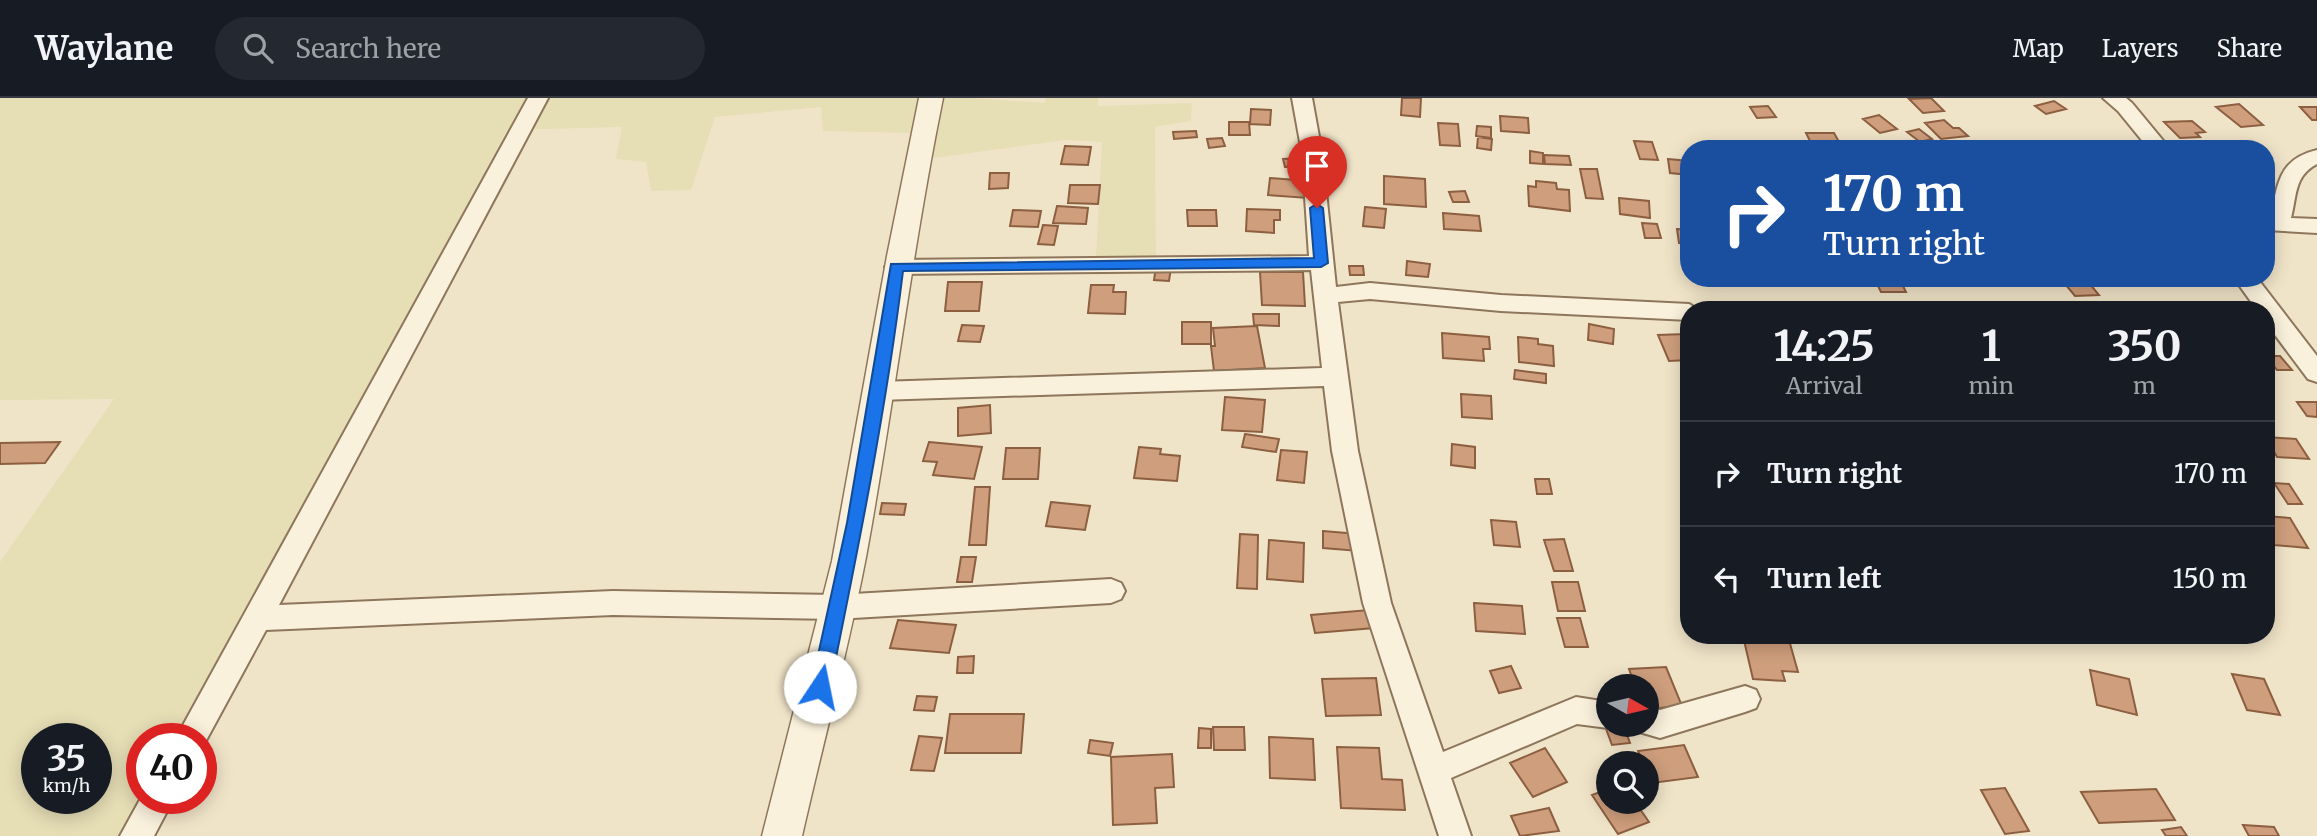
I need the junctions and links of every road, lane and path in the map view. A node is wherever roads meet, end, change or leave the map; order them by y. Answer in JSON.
{"nodes":[{"id":1,"x":538,"y":98,"type":"edge"},
{"id":2,"x":931,"y":98,"type":"edge"},
{"id":3,"x":1302,"y":98,"type":"edge"},
{"id":4,"x":2113,"y":98,"type":"edge"},
{"id":5,"x":2152,"y":140,"type":"edge"},
{"id":6,"x":2317,"y":156,"type":"edge"},
{"id":7,"x":2275,"y":216,"type":"edge"},
{"id":8,"x":2275,"y":222,"type":"edge"},
{"id":9,"x":2317,"y":226,"type":"edge"},
{"id":10,"x":1321,"y":263,"type":"junction"},
{"id":11,"x":896,"y":267,"type":"junction"},
{"id":12,"x":2252,"y":287,"type":"edge"},
{"id":13,"x":1326,"y":296,"type":"junction"},
{"id":14,"x":2262,"y":301,"type":"edge"},
{"id":15,"x":1680,"y":312,"type":"edge"},
{"id":16,"x":2275,"y":318,"type":"edge"},
{"id":17,"x":2275,"y":340,"type":"edge"},
{"id":18,"x":2292,"y":340,"type":"junction"},
{"id":19,"x":2317,"y":373,"type":"edge"},
{"id":20,"x":1336,"y":377,"type":"junction"},
{"id":21,"x":878,"y":391,"type":"junction"},
{"id":22,"x":1111,"y":591,"type":"dead end"},
{"id":23,"x":836,"y":607,"type":"junction"},
{"id":24,"x":259,"y":618,"type":"junction"},
{"id":25,"x":1745,"y":699,"type":"dead end"},
{"id":26,"x":1596,"y":713,"type":"edge"},
{"id":27,"x":200,"y":723,"type":"edge"},
{"id":28,"x":1659,"y":723,"type":"edge"},
{"id":29,"x":1435,"y":770,"type":"junction"},
{"id":30,"x":149,"y":814,"type":"edge"},
{"id":31,"x":136,"y":836,"type":"edge"},
{"id":32,"x":782,"y":836,"type":"edge"},
{"id":33,"x":1455,"y":836,"type":"edge"}],
"edges":[{"from":1,"to":24,"type":"street"},
{"from":2,"to":11,"type":"street"},
{"from":3,"to":10,"type":"street"},
{"from":4,"to":5,"type":"street"},
{"from":6,"to":7,"type":"street"},
{"from":8,"to":9,"type":"street"},
{"from":10,"to":11,"type":"street"},
{"from":10,"to":13,"type":"street"},
{"from":11,"to":21,"type":"street"},
{"from":12,"to":14,"type":"street"},
{"from":13,"to":15,"type":"street"},
{"from":13,"to":20,"type":"street"},
{"from":16,"to":18,"type":"street"},
{"from":17,"to":18,"type":"street"},
{"from":18,"to":19,"type":"street"},
{"from":20,"to":21,"type":"street"},
{"from":20,"to":29,"type":"street"},
{"from":21,"to":23,"type":"street"},
{"from":22,"to":23,"type":"street"},
{"from":23,"to":24,"type":"street"},
{"from":23,"to":32,"type":"street"},
{"from":24,"to":27,"type":"street"},
{"from":25,"to":28,"type":"street"},
{"from":26,"to":29,"type":"street"},
{"from":29,"to":33,"type":"street"},
{"from":30,"to":31,"type":"street"}]}
